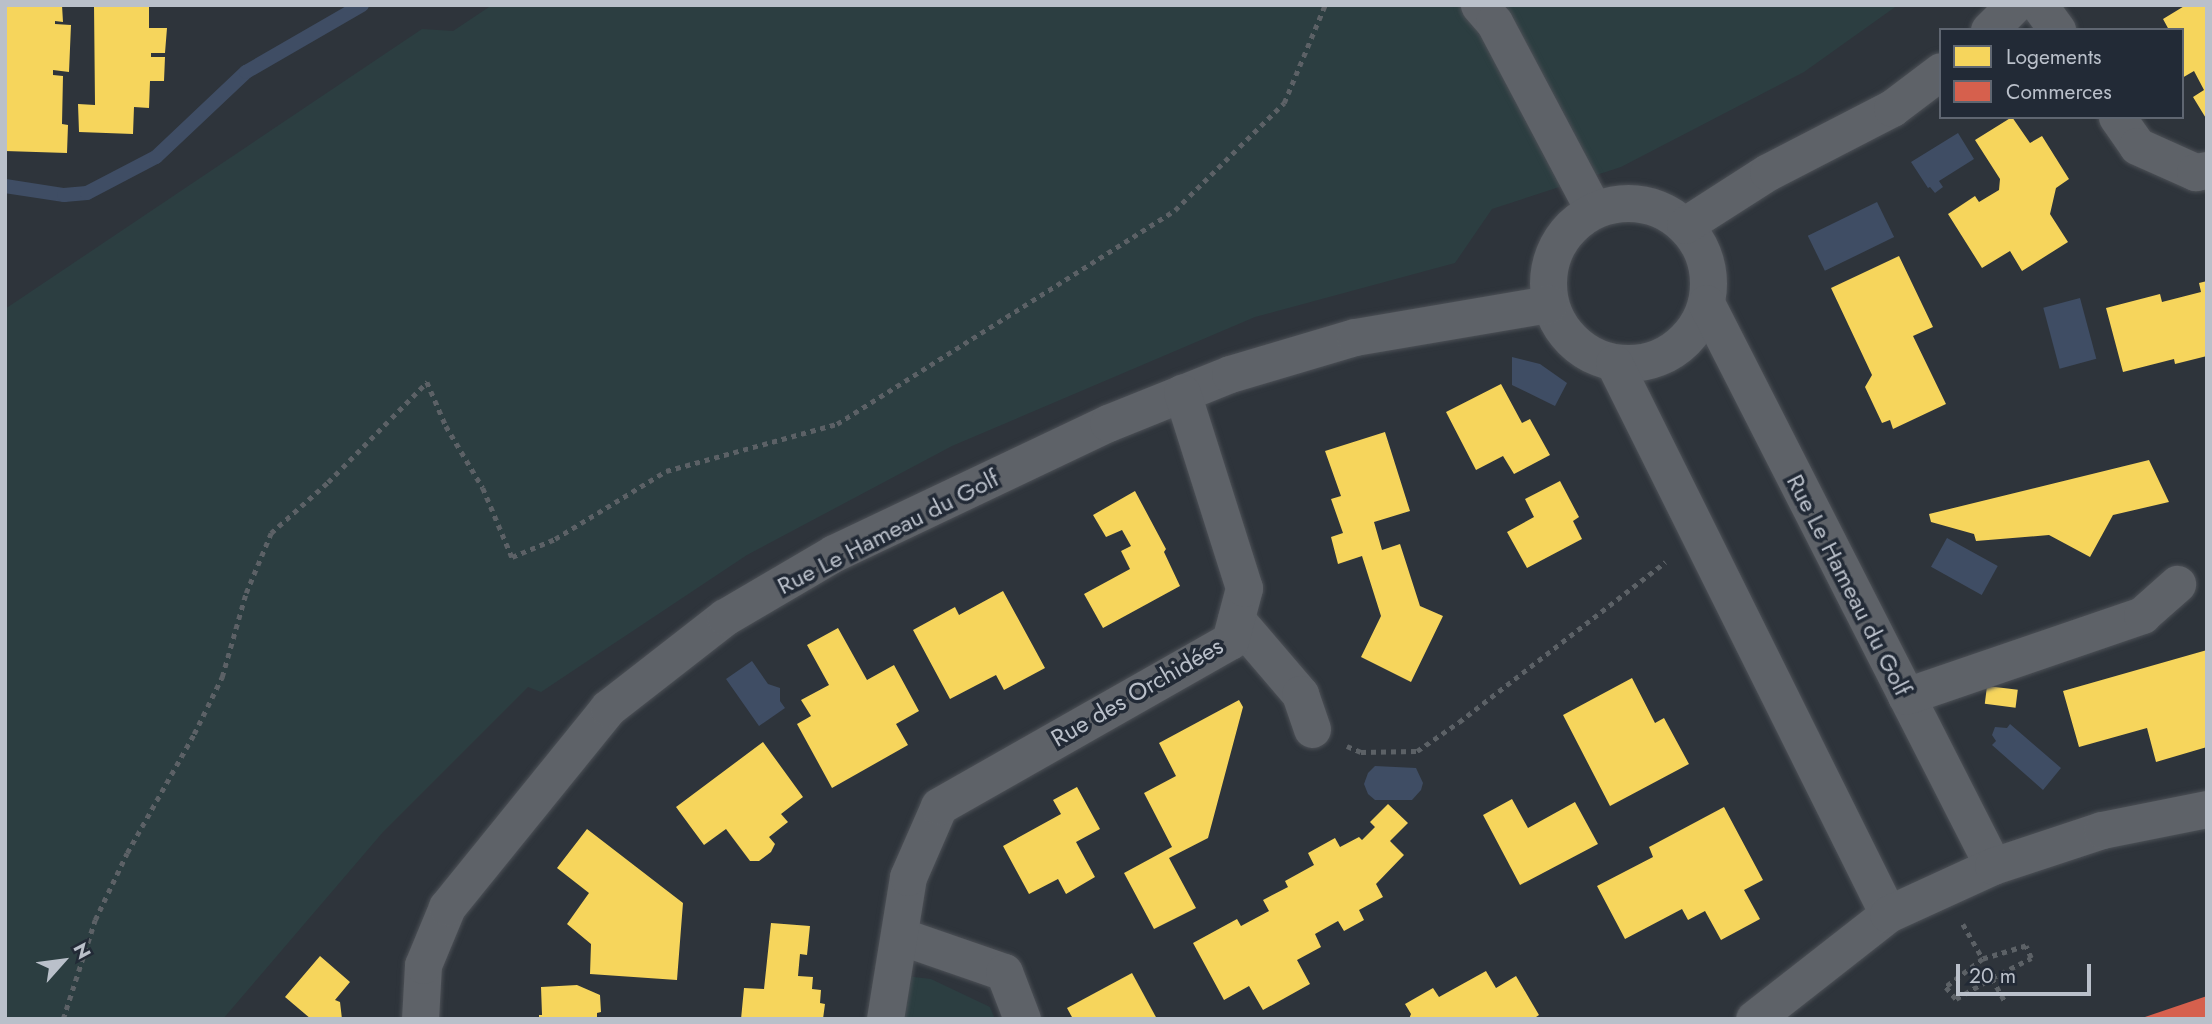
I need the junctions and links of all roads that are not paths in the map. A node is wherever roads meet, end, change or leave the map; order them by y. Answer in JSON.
{"nodes":[{"id":1,"x":1479,"y":5,"type":"edge"},
{"id":2,"x":2014,"y":5,"type":"edge"},
{"id":3,"x":2039,"y":5,"type":"edge"},
{"id":4,"x":1991,"y":28,"type":"edge"},
{"id":5,"x":2056,"y":28,"type":"edge"},
{"id":6,"x":1939,"y":73,"type":"edge"},
{"id":7,"x":2118,"y":119,"type":"edge"},
{"id":8,"x":2207,"y":170,"type":"edge"},
{"id":9,"x":1593,"y":209,"type":"junction"},
{"id":10,"x":1685,"y":225,"type":"junction"},
{"id":11,"x":1706,"y":303,"type":"junction"},
{"id":12,"x":1549,"y":304,"type":"junction"},
{"id":13,"x":1614,"y":363,"type":"junction"},
{"id":14,"x":1182,"y":393,"type":"junction"},
{"id":15,"x":2177,"y":584,"type":"dead end"},
{"id":16,"x":1236,"y":619,"type":"junction"},
{"id":17,"x":1906,"y":696,"type":"junction"},
{"id":18,"x":1312,"y":729,"type":"road end"},
{"id":19,"x":2207,"y":809,"type":"edge"},
{"id":20,"x":1993,"y":866,"type":"junction"},
{"id":21,"x":1888,"y":914,"type":"junction"},
{"id":22,"x":900,"y":936,"type":"junction"},
{"id":23,"x":420,"y":1019,"type":"edge"},
{"id":24,"x":886,"y":1019,"type":"edge"},
{"id":25,"x":1022,"y":1019,"type":"edge"},
{"id":26,"x":1754,"y":1019,"type":"edge"}],
"edges":[{"from":1,"to":9,"type":"street"},
{"from":2,"to":4,"type":"street"},
{"from":3,"to":5,"type":"street"},
{"from":6,"to":10,"type":"street"},
{"from":7,"to":8,"type":"street"},
{"from":9,"to":10,"type":"street"},
{"from":9,"to":12,"type":"street"},
{"from":10,"to":11,"type":"street"},
{"from":11,"to":13,"type":"street"},
{"from":11,"to":17,"type":"street","name":"Rue Le Hameau du Golf"},
{"from":12,"to":13,"type":"street"},
{"from":12,"to":14,"type":"street","name":"Rue Le Hameau du Golf"},
{"from":13,"to":21,"type":"street"},
{"from":14,"to":16,"type":"street","name":"Rue des Orchidées"},
{"from":14,"to":23,"type":"street","name":"Rue Le Hameau du Golf"},
{"from":15,"to":17,"type":"street"},
{"from":16,"to":18,"type":"street"},
{"from":16,"to":22,"type":"street","name":"Rue des Orchidées"},
{"from":17,"to":20,"type":"street","name":"Rue Le Hameau du Golf"},
{"from":19,"to":20,"type":"street"},
{"from":20,"to":21,"type":"street"},
{"from":21,"to":26,"type":"street"},
{"from":22,"to":24,"type":"street","name":"Rue des Orchidées"},
{"from":22,"to":25,"type":"street"}]}
